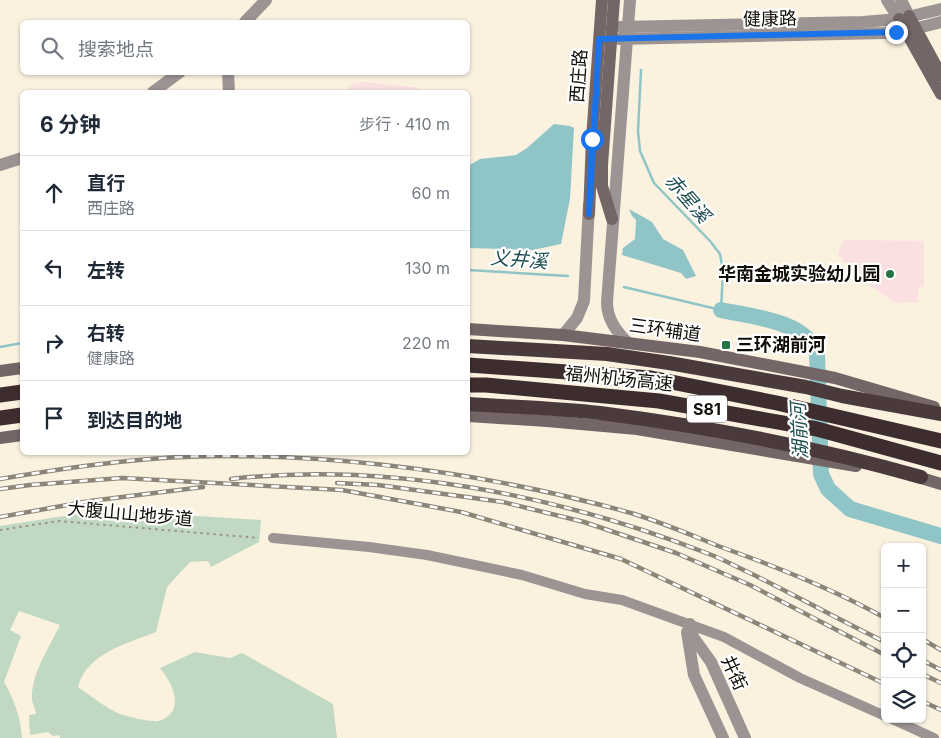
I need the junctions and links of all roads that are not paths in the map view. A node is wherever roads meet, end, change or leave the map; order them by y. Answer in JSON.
{"nodes":[{"id":1,"x":266,"y":0,"type":"edge"},
{"id":2,"x":602,"y":0,"type":"edge"},
{"id":3,"x":614,"y":0,"type":"edge"},
{"id":4,"x":630,"y":0,"type":"edge"},
{"id":5,"x":886,"y":0,"type":"edge"},
{"id":6,"x":901,"y":0,"type":"edge"},
{"id":7,"x":941,"y":9,"type":"edge"},
{"id":8,"x":904,"y":18,"type":"junction"},
{"id":9,"x":247,"y":20,"type":"edge"},
{"id":10,"x":941,"y":22,"type":"edge"},
{"id":11,"x":911,"y":30,"type":"junction"},
{"id":12,"x":599,"y":33,"type":"junction"},
{"id":13,"x":627,"y":33,"type":"junction"},
{"id":14,"x":176,"y":75,"type":"edge"},
{"id":15,"x":228,"y":75,"type":"edge"},
{"id":16,"x":941,"y":76,"type":"edge"},
{"id":17,"x":156,"y":90,"type":"edge"},
{"id":18,"x":229,"y":90,"type":"edge"},
{"id":19,"x":941,"y":94,"type":"edge"},
{"id":20,"x":20,"y":159,"type":"edge"},
{"id":21,"x":0,"y":165,"type":"edge"},
{"id":22,"x":589,"y":214,"type":"junction"},
{"id":23,"x":612,"y":219,"type":"junction"},
{"id":24,"x":470,"y":329,"type":"edge"},
{"id":25,"x":563,"y":335,"type":"junction"},
{"id":26,"x":628,"y":343,"type":"junction"},
{"id":27,"x":470,"y":346,"type":"edge"},
{"id":28,"x":470,"y":365,"type":"edge"},
{"id":29,"x":20,"y":368,"type":"edge"},
{"id":30,"x":0,"y":371,"type":"edge"},
{"id":31,"x":470,"y":385,"type":"edge"},
{"id":32,"x":20,"y":392,"type":"edge"},
{"id":33,"x":0,"y":395,"type":"edge"},
{"id":34,"x":470,"y":404,"type":"edge"},
{"id":35,"x":941,"y":410,"type":"edge"},
{"id":36,"x":941,"y":414,"type":"edge"},
{"id":37,"x":20,"y":415,"type":"edge"},
{"id":38,"x":470,"y":416,"type":"edge"},
{"id":39,"x":0,"y":418,"type":"edge"},
{"id":40,"x":20,"y":435,"type":"edge"},
{"id":41,"x":0,"y":438,"type":"edge"},
{"id":42,"x":941,"y":441,"type":"edge"},
{"id":43,"x":807,"y":452,"type":"junction"},
{"id":44,"x":941,"y":463,"type":"edge"},
{"id":45,"x":921,"y":477,"type":"joint"},
{"id":46,"x":941,"y":484,"type":"edge"},
{"id":47,"x":273,"y":538,"type":"dead end"},
{"id":48,"x":687,"y":623,"type":"junction"},
{"id":49,"x":881,"y":714,"type":"edge"},
{"id":50,"x":901,"y":723,"type":"edge"},
{"id":51,"x":722,"y":738,"type":"edge"},
{"id":52,"x":745,"y":738,"type":"edge"},
{"id":53,"x":934,"y":738,"type":"edge"}],
"edges":[{"from":1,"to":9,"type":"street"},
{"from":2,"to":12,"type":"street"},
{"from":2,"to":22,"type":"main road","name":"西庄路"},
{"from":3,"to":23,"type":"main road"},
{"from":4,"to":13,"type":"street"},
{"from":5,"to":8,"type":"street"},
{"from":6,"to":8,"type":"street"},
{"from":7,"to":8,"type":"street","name":"健康路"},
{"from":8,"to":11,"type":"main road"},
{"from":8,"to":13,"type":"street","name":"健康路"},
{"from":10,"to":11,"type":"street","name":"健康路"},
{"from":11,"to":13,"type":"street","name":"健康路"},
{"from":11,"to":16,"type":"main road"},
{"from":11,"to":19,"type":"main road"},
{"from":12,"to":13,"type":"street","name":"健康路"},
{"from":12,"to":22,"type":"street"},
{"from":13,"to":23,"type":"street"},
{"from":14,"to":17,"type":"street"},
{"from":15,"to":18,"type":"street"},
{"from":20,"to":21,"type":"street"},
{"from":22,"to":25,"type":"street"},
{"from":23,"to":26,"type":"street"},
{"from":24,"to":25,"type":"main road","name":"三环辅道"},
{"from":25,"to":26,"type":"main road","name":"三环辅道"},
{"from":26,"to":35,"type":"main road","name":"三环辅道"},
{"from":27,"to":36,"type":"highway"},
{"from":28,"to":42,"type":"highway","name":"福州机场高速","number":"S81"},
{"from":29,"to":30,"type":"main road"},
{"from":31,"to":44,"type":"highway","name":"福州机场高速","number":"S81"},
{"from":32,"to":33,"type":"highway"},
{"from":34,"to":43,"type":"highway"},
{"from":37,"to":39,"type":"highway"},
{"from":38,"to":43,"type":"main road"},
{"from":40,"to":41,"type":"main road"},
{"from":43,"to":45,"type":"highway"},
{"from":45,"to":46,"type":"main road"},
{"from":47,"to":48,"type":"street"},
{"from":48,"to":49,"type":"street"},
{"from":48,"to":51,"type":"street","name":"井街"},
{"from":48,"to":52,"type":"street","name":"井街"},
{"from":50,"to":53,"type":"street"}]}
